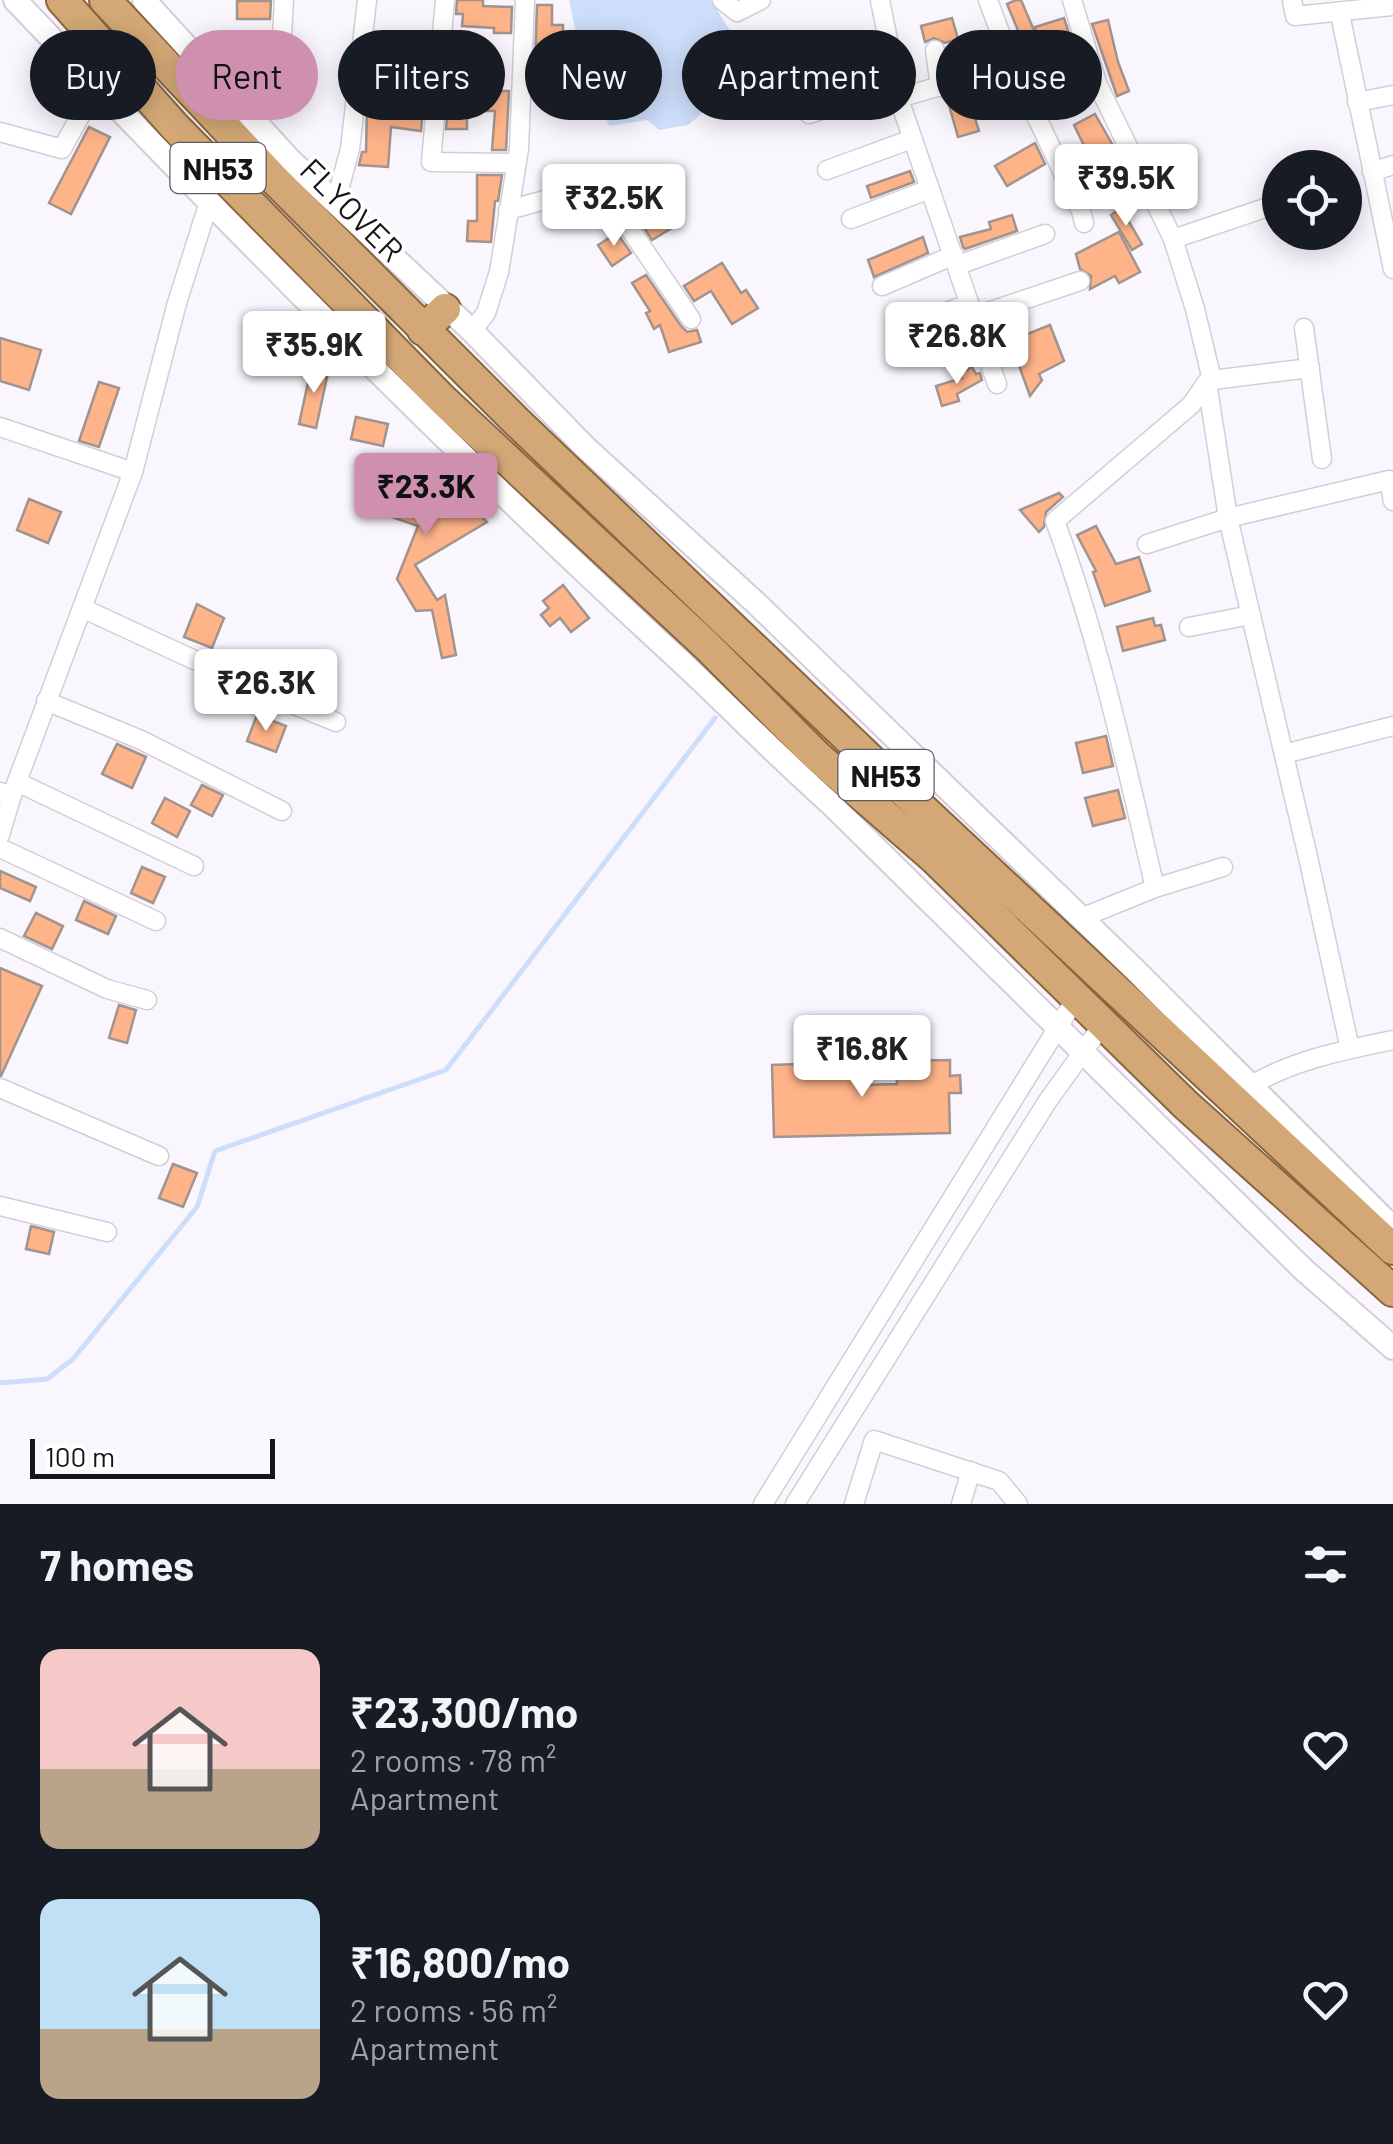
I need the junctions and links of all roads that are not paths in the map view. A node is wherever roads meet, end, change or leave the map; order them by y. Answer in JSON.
{"nodes":[{"id":1,"x":15,"y":0,"type":"edge"},
{"id":2,"x":62,"y":0,"type":"edge"},
{"id":3,"x":105,"y":0,"type":"edge"},
{"id":4,"x":144,"y":0,"type":"edge"},
{"id":5,"x":284,"y":0,"type":"edge"},
{"id":6,"x":366,"y":0,"type":"edge"},
{"id":7,"x":445,"y":0,"type":"edge"},
{"id":8,"x":525,"y":0,"type":"edge"},
{"id":9,"x":722,"y":0,"type":"edge"},
{"id":10,"x":761,"y":0,"type":"edge"},
{"id":11,"x":880,"y":0,"type":"edge"},
{"id":12,"x":988,"y":0,"type":"edge"},
{"id":13,"x":1072,"y":0,"type":"edge"},
{"id":14,"x":1292,"y":0,"type":"edge"},
{"id":15,"x":1393,"y":6,"type":"edge"},
{"id":16,"x":1340,"y":14,"type":"junction"},
{"id":17,"x":43,"y":30,"type":"edge"},
{"id":18,"x":282,"y":30,"type":"edge"},
{"id":19,"x":886,"y":30,"type":"edge"},
{"id":20,"x":999,"y":30,"type":"edge"},
{"id":21,"x":176,"y":35,"type":"edge"},
{"id":22,"x":935,"y":50,"type":"dead end"},
{"id":23,"x":936,"y":57,"type":"edge"},
{"id":24,"x":1393,"y":95,"type":"edge"},
{"id":25,"x":1358,"y":102,"type":"junction"},
{"id":26,"x":78,"y":120,"type":"edge"},
{"id":27,"x":128,"y":120,"type":"edge"},
{"id":28,"x":255,"y":120,"type":"edge"},
{"id":29,"x":906,"y":120,"type":"edge"},
{"id":30,"x":1038,"y":120,"type":"edge"},
{"id":31,"x":0,"y":132,"type":"edge"},
{"id":32,"x":912,"y":139,"type":"junction"},
{"id":33,"x":516,"y":163,"type":"junction"},
{"id":34,"x":1393,"y":165,"type":"edge"},
{"id":35,"x":827,"y":170,"type":"dead end"},
{"id":36,"x":1372,"y":172,"type":"junction"},
{"id":37,"x":930,"y":189,"type":"junction"},
{"id":38,"x":336,"y":201,"type":"junction"},
{"id":39,"x":209,"y":202,"type":"junction"},
{"id":40,"x":1262,"y":209,"type":"edge"},
{"id":41,"x":508,"y":210,"type":"junction"},
{"id":42,"x":850,"y":219,"type":"dead end"},
{"id":43,"x":1084,"y":223,"type":"dead end"},
{"id":44,"x":1045,"y":234,"type":"dead end"},
{"id":45,"x":1173,"y":239,"type":"junction"},
{"id":46,"x":956,"y":260,"type":"junction"},
{"id":47,"x":1393,"y":269,"type":"edge"},
{"id":48,"x":1080,"y":281,"type":"dead end"},
{"id":49,"x":882,"y":286,"type":"dead end"},
{"id":50,"x":971,"y":310,"type":"junction"},
{"id":51,"x":434,"y":319,"type":"junction"},
{"id":52,"x":691,"y":319,"type":"dead end"},
{"id":53,"x":910,"y":325,"type":"dead end"},
{"id":54,"x":1304,"y":328,"type":"dead end"},
{"id":55,"x":472,"y":332,"type":"junction"},
{"id":56,"x":1310,"y":368,"type":"junction"},
{"id":57,"x":1209,"y":381,"type":"junction"},
{"id":58,"x":997,"y":384,"type":"dead end"},
{"id":59,"x":424,"y":401,"type":"junction"},
{"id":60,"x":0,"y":427,"type":"edge"},
{"id":61,"x":1322,"y":459,"type":"dead end"},
{"id":62,"x":133,"y":472,"type":"junction"},
{"id":63,"x":1393,"y":501,"type":"edge"},
{"id":64,"x":1228,"y":518,"type":"junction"},
{"id":65,"x":1147,"y":544,"type":"dead end"},
{"id":66,"x":82,"y":608,"type":"junction"},
{"id":67,"x":1251,"y":615,"type":"junction"},
{"id":68,"x":1189,"y":627,"type":"dead end"},
{"id":69,"x":46,"y":701,"type":"junction"},
{"id":70,"x":336,"y":722,"type":"dead end"},
{"id":71,"x":1393,"y":726,"type":"edge"},
{"id":72,"x":1284,"y":754,"type":"junction"},
{"id":73,"x":10,"y":790,"type":"edge"},
{"id":74,"x":282,"y":811,"type":"dead end"},
{"id":75,"x":0,"y":835,"type":"edge"},
{"id":76,"x":0,"y":848,"type":"edge"},
{"id":77,"x":194,"y":866,"type":"dead end"},
{"id":78,"x":1223,"y":867,"type":"dead end"},
{"id":79,"x":1155,"y":888,"type":"junction"},
{"id":80,"x":1081,"y":918,"type":"junction"},
{"id":81,"x":156,"y":921,"type":"dead end"},
{"id":82,"x":0,"y":938,"type":"edge"},
{"id":83,"x":1076,"y":998,"type":"junction"},
{"id":84,"x":147,"y":1000,"type":"dead end"},
{"id":85,"x":1103,"y":1024,"type":"junction"},
{"id":86,"x":1057,"y":1028,"type":"junction"},
{"id":87,"x":1393,"y":1040,"type":"edge"},
{"id":88,"x":1350,"y":1049,"type":"junction"},
{"id":89,"x":1083,"y":1052,"type":"junction"},
{"id":90,"x":1250,"y":1086,"type":"junction"},
{"id":91,"x":0,"y":1088,"type":"edge"},
{"id":92,"x":159,"y":1156,"type":"dead end"},
{"id":93,"x":0,"y":1206,"type":"edge"},
{"id":94,"x":1393,"y":1228,"type":"edge"},
{"id":95,"x":107,"y":1232,"type":"dead end"},
{"id":96,"x":1393,"y":1249,"type":"edge"},
{"id":97,"x":1393,"y":1291,"type":"edge"},
{"id":98,"x":1393,"y":1348,"type":"edge"},
{"id":99,"x":971,"y":1472,"type":"junction"},
{"id":100,"x":763,"y":1504,"type":"edge"},
{"id":101,"x":795,"y":1504,"type":"edge"},
{"id":102,"x":854,"y":1504,"type":"edge"},
{"id":103,"x":961,"y":1504,"type":"edge"},
{"id":104,"x":1018,"y":1504,"type":"edge"}],
"edges":[{"from":1,"to":17,"type":"street"},
{"from":2,"to":59,"type":"highway","name":"FLYOVER","number":"NH53"},
{"from":3,"to":51,"type":"highway","name":"FLYOVER","number":"NH53"},
{"from":4,"to":21,"type":"street"},
{"from":5,"to":18,"type":"street"},
{"from":6,"to":38,"type":"street"},
{"from":7,"to":33,"type":"street"},
{"from":8,"to":33,"type":"street"},
{"from":9,"to":10,"type":"street"},
{"from":11,"to":19,"type":"street"},
{"from":12,"to":20,"type":"street"},
{"from":13,"to":45,"type":"street"},
{"from":14,"to":16,"type":"street"},
{"from":15,"to":16,"type":"street"},
{"from":16,"to":25,"type":"street"},
{"from":22,"to":23,"type":"street"},
{"from":24,"to":25,"type":"street"},
{"from":25,"to":36,"type":"street"},
{"from":26,"to":31,"type":"street"},
{"from":27,"to":39,"type":"street"},
{"from":28,"to":38,"type":"street"},
{"from":29,"to":32,"type":"street"},
{"from":30,"to":43,"type":"street"},
{"from":32,"to":35,"type":"street"},
{"from":32,"to":37,"type":"street"},
{"from":33,"to":41,"type":"street"},
{"from":34,"to":36,"type":"street"},
{"from":36,"to":47,"type":"street"},
{"from":37,"to":42,"type":"street"},
{"from":37,"to":46,"type":"street"},
{"from":38,"to":51,"type":"street"},
{"from":39,"to":59,"type":"street"},
{"from":39,"to":62,"type":"street"},
{"from":40,"to":45,"type":"street"},
{"from":41,"to":52,"type":"street"},
{"from":41,"to":55,"type":"street"},
{"from":44,"to":46,"type":"street"},
{"from":45,"to":57,"type":"street"},
{"from":46,"to":49,"type":"street"},
{"from":46,"to":50,"type":"street"},
{"from":48,"to":50,"type":"street"},
{"from":50,"to":53,"type":"street"},
{"from":50,"to":58,"type":"street"},
{"from":51,"to":55,"type":"street"},
{"from":51,"to":96,"type":"highway","number":"NH53"},
{"from":54,"to":56,"type":"street"},
{"from":55,"to":80,"type":"street"},
{"from":56,"to":57,"type":"street"},
{"from":56,"to":61,"type":"street"},
{"from":57,"to":64,"type":"street"},
{"from":57,"to":79,"type":"street"},
{"from":59,"to":83,"type":"highway","number":"NH53"},
{"from":59,"to":86,"type":"street"},
{"from":60,"to":62,"type":"street"},
{"from":62,"to":66,"type":"street"},
{"from":63,"to":64,"type":"street"},
{"from":64,"to":65,"type":"street"},
{"from":64,"to":67,"type":"street"},
{"from":66,"to":69,"type":"street"},
{"from":66,"to":70,"type":"street"},
{"from":67,"to":68,"type":"street"},
{"from":67,"to":72,"type":"street"},
{"from":69,"to":73,"type":"street"},
{"from":69,"to":74,"type":"street"},
{"from":71,"to":72,"type":"street"},
{"from":72,"to":88,"type":"street"},
{"from":73,"to":75,"type":"street"},
{"from":73,"to":77,"type":"street"},
{"from":76,"to":81,"type":"street"},
{"from":78,"to":79,"type":"street"},
{"from":79,"to":80,"type":"street"},
{"from":80,"to":90,"type":"street"},
{"from":82,"to":84,"type":"street"},
{"from":83,"to":85,"type":"highway","number":"NH53"},
{"from":83,"to":86,"type":"street"},
{"from":85,"to":89,"type":"street"},
{"from":85,"to":97,"type":"highway","number":"NH53"},
{"from":86,"to":89,"type":"street"},
{"from":86,"to":100,"type":"street"},
{"from":87,"to":88,"type":"street"},
{"from":88,"to":90,"type":"street"},
{"from":89,"to":98,"type":"street"},
{"from":89,"to":101,"type":"street"},
{"from":90,"to":94,"type":"street"},
{"from":91,"to":92,"type":"street"},
{"from":93,"to":95,"type":"street"},
{"from":99,"to":102,"type":"street"},
{"from":99,"to":103,"type":"street"},
{"from":99,"to":104,"type":"street"}]}
